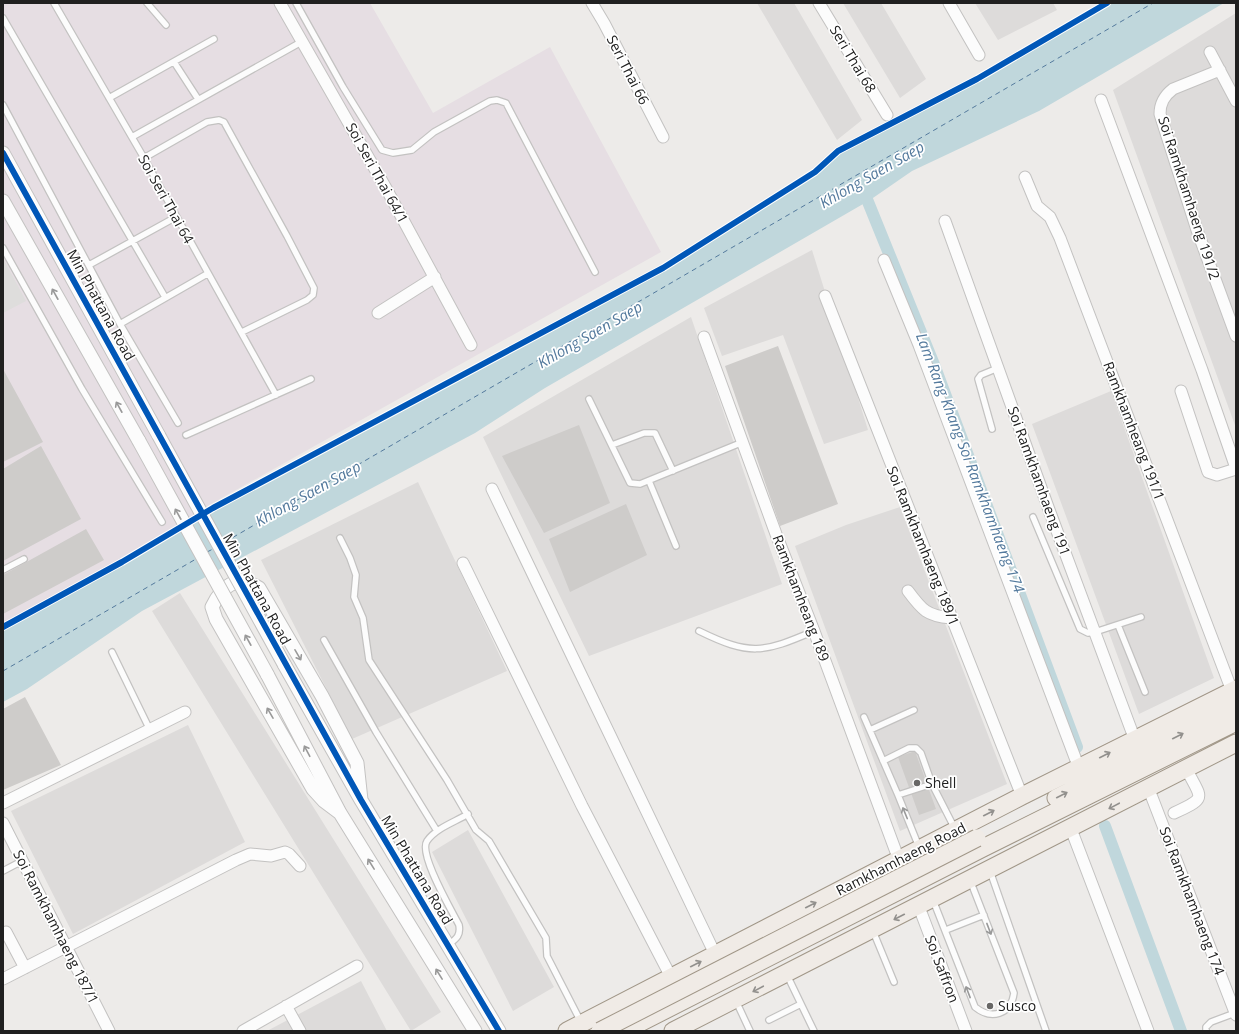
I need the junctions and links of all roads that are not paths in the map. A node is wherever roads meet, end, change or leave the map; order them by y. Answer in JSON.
{"nodes":[{"id":1,"x":54,"y":3,"type":"edge"},
{"id":2,"x":147,"y":3,"type":"edge"},
{"id":3,"x":280,"y":3,"type":"edge"},
{"id":4,"x":296,"y":3,"type":"edge"},
{"id":5,"x":592,"y":3,"type":"edge"},
{"id":6,"x":819,"y":3,"type":"edge"},
{"id":7,"x":949,"y":3,"type":"edge"},
{"id":8,"x":4,"y":22,"type":"edge"},
{"id":9,"x":166,"y":25,"type":"dead end"},
{"id":10,"x":214,"y":39,"type":"dead end"},
{"id":11,"x":303,"y":41,"type":"junction"},
{"id":12,"x":1210,"y":52,"type":"dead end"},
{"id":13,"x":979,"y":55,"type":"dead end"},
{"id":14,"x":174,"y":62,"type":"junction"},
{"id":15,"x":1220,"y":70,"type":"junction"},
{"id":16,"x":109,"y":98,"type":"junction"},
{"id":17,"x":198,"y":99,"type":"junction"},
{"id":18,"x":1101,"y":100,"type":"dead end"},
{"id":19,"x":1236,"y":101,"type":"edge"},
{"id":20,"x":3,"y":105,"type":"edge"},
{"id":21,"x":886,"y":115,"type":"dead end"},
{"id":22,"x":132,"y":138,"type":"junction"},
{"id":23,"x":663,"y":138,"type":"dead end"},
{"id":24,"x":3,"y":153,"type":"edge"},
{"id":25,"x":144,"y":158,"type":"junction"},
{"id":26,"x":1025,"y":177,"type":"dead end"},
{"id":27,"x":3,"y":201,"type":"edge"},
{"id":28,"x":176,"y":217,"type":"junction"},
{"id":29,"x":946,"y":221,"type":"dead end"},
{"id":30,"x":133,"y":241,"type":"junction"},
{"id":31,"x":3,"y":248,"type":"edge"},
{"id":32,"x":884,"y":260,"type":"dead end"},
{"id":33,"x":89,"y":265,"type":"junction"},
{"id":34,"x":595,"y":272,"type":"dead end"},
{"id":35,"x":207,"y":274,"type":"junction"},
{"id":36,"x":435,"y":277,"type":"junction"},
{"id":37,"x":824,"y":296,"type":"dead end"},
{"id":38,"x":165,"y":297,"type":"junction"},
{"id":39,"x":378,"y":313,"type":"dead end"},
{"id":40,"x":120,"y":324,"type":"junction"},
{"id":41,"x":242,"y":332,"type":"junction"},
{"id":42,"x":1236,"y":336,"type":"edge"},
{"id":43,"x":704,"y":337,"type":"dead end"},
{"id":44,"x":472,"y":345,"type":"dead end"},
{"id":45,"x":998,"y":368,"type":"junction"},
{"id":46,"x":311,"y":379,"type":"dead end"},
{"id":47,"x":1181,"y":391,"type":"dead end"},
{"id":48,"x":276,"y":395,"type":"junction"},
{"id":49,"x":589,"y":399,"type":"dead end"},
{"id":50,"x":178,"y":423,"type":"dead end"},
{"id":51,"x":992,"y":429,"type":"dead end"},
{"id":52,"x":186,"y":435,"type":"dead end"},
{"id":53,"x":743,"y":442,"type":"junction"},
{"id":54,"x":612,"y":445,"type":"junction"},
{"id":55,"x":1236,"y":469,"type":"edge"},
{"id":56,"x":673,"y":471,"type":"junction"},
{"id":57,"x":649,"y":481,"type":"junction"},
{"id":58,"x":492,"y":489,"type":"dead end"},
{"id":59,"x":1033,"y":517,"type":"dead end"},
{"id":60,"x":162,"y":522,"type":"dead end"},
{"id":61,"x":340,"y":538,"type":"dead end"},
{"id":62,"x":676,"y":546,"type":"dead end"},
{"id":63,"x":24,"y":559,"type":"dead end"},
{"id":64,"x":463,"y":562,"type":"dead end"},
{"id":65,"x":3,"y":570,"type":"edge"},
{"id":66,"x":908,"y":591,"type":"dead end"},
{"id":67,"x":1140,"y":617,"type":"dead end"},
{"id":68,"x":951,"y":618,"type":"junction"},
{"id":69,"x":1118,"y":625,"type":"junction"},
{"id":70,"x":699,"y":631,"type":"dead end"},
{"id":71,"x":814,"y":631,"type":"junction"},
{"id":72,"x":1095,"y":632,"type":"junction"},
{"id":73,"x":324,"y":640,"type":"dead end"},
{"id":74,"x":112,"y":652,"type":"dead end"},
{"id":75,"x":1145,"y":692,"type":"dead end"},
{"id":76,"x":1235,"y":695,"type":"edge"},
{"id":77,"x":914,"y":710,"type":"dead end"},
{"id":78,"x":185,"y":712,"type":"dead end"},
{"id":79,"x":864,"y":717,"type":"dead end"},
{"id":80,"x":1236,"y":722,"type":"edge"},
{"id":81,"x":150,"y":730,"type":"junction"},
{"id":82,"x":870,"y":730,"type":"junction"},
{"id":83,"x":1135,"y":740,"type":"junction"},
{"id":84,"x":1236,"y":743,"type":"edge"},
{"id":85,"x":883,"y":761,"type":"junction"},
{"id":86,"x":1079,"y":768,"type":"junction"},
{"id":87,"x":1186,"y":768,"type":"junction"},
{"id":88,"x":932,"y":784,"type":"junction"},
{"id":89,"x":1148,"y":788,"type":"junction"},
{"id":90,"x":898,"y":795,"type":"junction"},
{"id":91,"x":1022,"y":796,"type":"junction"},
{"id":92,"x":361,"y":800,"type":"junction"},
{"id":93,"x":3,"y":803,"type":"edge"},
{"id":94,"x":340,"y":813,"type":"junction"},
{"id":95,"x":1174,"y":813,"type":"dead end"},
{"id":96,"x":468,"y":814,"type":"junction"},
{"id":97,"x":3,"y":823,"type":"edge"},
{"id":98,"x":1071,"y":829,"type":"junction"},
{"id":99,"x":956,"y":830,"type":"junction"},
{"id":100,"x":437,"y":831,"type":"junction"},
{"id":101,"x":980,"y":843,"type":"junction"},
{"id":102,"x":920,"y":849,"type":"junction"},
{"id":103,"x":899,"y":860,"type":"junction"},
{"id":104,"x":22,"y":861,"type":"junction"},
{"id":105,"x":300,"y":866,"type":"dead end"},
{"id":106,"x":990,"y":870,"type":"junction"},
{"id":107,"x":3,"y":871,"type":"edge"},
{"id":108,"x":970,"y":880,"type":"junction"},
{"id":109,"x":926,"y":903,"type":"junction"},
{"id":110,"x":984,"y":915,"type":"junction"},
{"id":111,"x":873,"y":930,"type":"junction"},
{"id":112,"x":946,"y":930,"type":"junction"},
{"id":113,"x":6,"y":932,"type":"dead end"},
{"id":114,"x":447,"y":945,"type":"junction"},
{"id":115,"x":66,"y":947,"type":"junction"},
{"id":116,"x":715,"y":954,"type":"junction"},
{"id":117,"x":357,"y":966,"type":"dead end"},
{"id":118,"x":25,"y":968,"type":"junction"},
{"id":119,"x":786,"y":974,"type":"junction"},
{"id":120,"x":671,"y":977,"type":"junction"},
{"id":121,"x":3,"y":979,"type":"edge"},
{"id":122,"x":894,"y":982,"type":"dead end"},
{"id":123,"x":736,"y":1000,"type":"junction"},
{"id":124,"x":624,"y":1002,"type":"junction"},
{"id":125,"x":801,"y":1004,"type":"junction"},
{"id":126,"x":286,"y":1006,"type":"junction"},
{"id":127,"x":460,"y":1008,"type":"junction"},
{"id":128,"x":487,"y":1010,"type":"junction"},
{"id":129,"x":1236,"y":1014,"type":"edge"},
{"id":130,"x":769,"y":1020,"type":"dead end"},
{"id":131,"x":575,"y":1027,"type":"edge"},
{"id":132,"x":109,"y":1031,"type":"edge"},
{"id":133,"x":243,"y":1031,"type":"edge"},
{"id":134,"x":300,"y":1031,"type":"edge"},
{"id":135,"x":463,"y":1031,"type":"edge"},
{"id":136,"x":475,"y":1031,"type":"edge"},
{"id":137,"x":499,"y":1031,"type":"edge"},
{"id":138,"x":510,"y":1031,"type":"edge"},
{"id":139,"x":600,"y":1031,"type":"edge"},
{"id":140,"x":614,"y":1031,"type":"edge"},
{"id":141,"x":624,"y":1031,"type":"edge"},
{"id":142,"x":673,"y":1031,"type":"edge"},
{"id":143,"x":750,"y":1031,"type":"edge"},
{"id":144,"x":814,"y":1031,"type":"edge"},
{"id":145,"x":966,"y":1031,"type":"edge"},
{"id":146,"x":1046,"y":1031,"type":"edge"},
{"id":147,"x":1148,"y":1031,"type":"edge"},
{"id":148,"x":1206,"y":1031,"type":"edge"}],
"edges":[{"from":1,"to":16,"type":"lane","name":"Soi Seri Thai 64"},
{"from":2,"to":9,"type":"lane"},
{"from":3,"to":11,"type":"street","name":"Soi Seri Thai 64/1"},
{"from":4,"to":34,"type":"lane"},
{"from":5,"to":23,"type":"street","name":"Seri Thai 66"},
{"from":6,"to":21,"type":"street","name":"Seri Thai 68"},
{"from":7,"to":13,"type":"street"},
{"from":8,"to":30,"type":"lane"},
{"from":10,"to":14,"type":"lane"},
{"from":11,"to":17,"type":"lane"},
{"from":11,"to":36,"type":"street","name":"Soi Seri Thai 64/1"},
{"from":12,"to":15,"type":"street"},
{"from":14,"to":16,"type":"lane"},
{"from":14,"to":17,"type":"lane"},
{"from":15,"to":19,"type":"street"},
{"from":15,"to":42,"type":"street","name":"Soi Ramkhamhaeng 191/2"},
{"from":16,"to":22,"type":"lane","name":"Soi Seri Thai 64"},
{"from":17,"to":22,"type":"lane"},
{"from":18,"to":55,"type":"street"},
{"from":20,"to":33,"type":"lane"},
{"from":22,"to":25,"type":"lane","name":"Soi Seri Thai 64"},
{"from":24,"to":92,"type":"street","name":"Min Phattana Road","bridge":true},
{"from":25,"to":28,"type":"lane","name":"Soi Seri Thai 64"},
{"from":25,"to":41,"type":"lane"},
{"from":26,"to":76,"type":"street","name":"Ramkhamheang 191/1"},
{"from":94,"to":27,"type":"street","one_way":true,"bridge":true},
{"from":28,"to":30,"type":"lane"},
{"from":28,"to":35,"type":"lane","name":"Soi Seri Thai 64"},
{"from":29,"to":45,"type":"street","name":"Soi Ramkhamhaeng 191"},
{"from":30,"to":33,"type":"lane"},
{"from":30,"to":38,"type":"lane"},
{"from":31,"to":60,"type":"lane"},
{"from":32,"to":86,"type":"street"},
{"from":33,"to":40,"type":"lane"},
{"from":35,"to":38,"type":"lane"},
{"from":35,"to":41,"type":"lane","name":"Soi Seri Thai 64"},
{"from":36,"to":39,"type":"street"},
{"from":36,"to":44,"type":"street","name":"Soi Seri Thai 64/1"},
{"from":37,"to":68,"type":"street","name":"Soi Ramkhamhaeng 189/1"},
{"from":38,"to":40,"type":"lane"},
{"from":40,"to":50,"type":"lane"},
{"from":41,"to":48,"type":"lane","name":"Soi Seri Thai 64"},
{"from":43,"to":53,"type":"street","name":"Ramkhamheang 189"},
{"from":45,"to":51,"type":"lane"},
{"from":45,"to":72,"type":"street","name":"Soi Ramkhamhaeng 191"},
{"from":46,"to":48,"type":"lane"},
{"from":47,"to":55,"type":"street"},
{"from":48,"to":52,"type":"lane"},
{"from":49,"to":54,"type":"lane"},
{"from":53,"to":56,"type":"lane"},
{"from":53,"to":71,"type":"street","name":"Ramkhamheang 189"},
{"from":54,"to":56,"type":"lane"},
{"from":54,"to":57,"type":"lane"},
{"from":56,"to":57,"type":"lane"},
{"from":57,"to":62,"type":"lane"},
{"from":58,"to":116,"type":"street"},
{"from":59,"to":72,"type":"lane"},
{"from":61,"to":96,"type":"lane"},
{"from":63,"to":65,"type":"lane"},
{"from":64,"to":120,"type":"street"},
{"from":66,"to":68,"type":"street"},
{"from":67,"to":69,"type":"lane"},
{"from":68,"to":91,"type":"street","name":"Soi Ramkhamhaeng 189/1"},
{"from":69,"to":72,"type":"lane"},
{"from":69,"to":75,"type":"lane"},
{"from":70,"to":71,"type":"lane"},
{"from":71,"to":103,"type":"street","name":"Ramkhamheang 189"},
{"from":72,"to":83,"type":"street","name":"Soi Ramkhamhaeng 191"},
{"from":73,"to":100,"type":"lane"},
{"from":74,"to":81,"type":"lane"},
{"from":76,"to":83,"type":"main road","name":"Ramkhamhaeng Road"},
{"from":101,"to":76,"type":"main road","name":"Ramkhamhaeng Road","one_way":true},
{"from":77,"to":82,"type":"lane"},
{"from":78,"to":81,"type":"street"},
{"from":79,"to":82,"type":"lane"},
{"from":80,"to":101,"type":"main road","name":"Ramkhamhaeng Road"},
{"from":81,"to":93,"type":"street"},
{"from":82,"to":85,"type":"lane"},
{"from":86,"to":83,"type":"main road","name":"Ramkhamhaeng Road","one_way":true},
{"from":84,"to":87,"type":"main road"},
{"from":85,"to":88,"type":"lane"},
{"from":85,"to":90,"type":"lane"},
{"from":86,"to":91,"type":"main road","name":"Ramkhamhaeng Road"},
{"from":87,"to":89,"type":"main road"},
{"from":87,"to":95,"type":"street"},
{"from":88,"to":90,"type":"lane"},
{"from":88,"to":99,"type":"lane"},
{"from":89,"to":98,"type":"main road","one_way":true},
{"from":89,"to":129,"type":"street","name":"Soi Ramkhamhaeng 174"},
{"from":102,"to":90,"type":"lane","one_way":true},
{"from":99,"to":91,"type":"main road","name":"Ramkhamhaeng Road","one_way":true},
{"from":94,"to":92,"type":"street","one_way":true},
{"from":92,"to":114,"type":"street","name":"Min Phattana Road"},
{"from":127,"to":94,"type":"street","one_way":true},
{"from":96,"to":100,"type":"lane"},
{"from":96,"to":131,"type":"lane"},
{"from":97,"to":104,"type":"street","name":"Soi Ramkhamhaeng 187/1"},
{"from":98,"to":106,"type":"main road"},
{"from":98,"to":147,"type":"street"},
{"from":99,"to":102,"type":"main road","name":"Ramkhamhaeng Road"},
{"from":100,"to":114,"type":"lane"},
{"from":101,"to":139,"type":"main road","name":"Ramkhamhaeng Road","bridge":true},
{"from":101,"to":141,"type":"main road","name":"Ramkhamhaeng Road"},
{"from":102,"to":103,"type":"main road","name":"Ramkhamhaeng Road"},
{"from":116,"to":103,"type":"main road","name":"Ramkhamhaeng Road","one_way":true},
{"from":104,"to":107,"type":"lane"},
{"from":104,"to":115,"type":"street","name":"Soi Ramkhamhaeng 187/1"},
{"from":105,"to":115,"type":"street"},
{"from":106,"to":108,"type":"main road"},
{"from":106,"to":146,"type":"lane"},
{"from":108,"to":109,"type":"main road"},
{"from":108,"to":110,"type":"lane"},
{"from":109,"to":111,"type":"main road","one_way":true},
{"from":109,"to":112,"type":"lane"},
{"from":109,"to":145,"type":"street","name":"Soi Saffron"},
{"from":110,"to":112,"type":"lane"},
{"from":110,"to":112,"type":"lane","one_way":true},
{"from":111,"to":119,"type":"main road"},
{"from":111,"to":122,"type":"lane"},
{"from":113,"to":118,"type":"street"},
{"from":114,"to":128,"type":"street","name":"Min Phattana Road"},
{"from":115,"to":118,"type":"street"},
{"from":115,"to":132,"type":"street","name":"Soi Ramkhamhaeng 187/1"},
{"from":120,"to":116,"type":"main road","name":"Ramkhamhaeng Road","one_way":true},
{"from":117,"to":126,"type":"street"},
{"from":118,"to":121,"type":"street"},
{"from":119,"to":123,"type":"main road","one_way":true},
{"from":119,"to":125,"type":"lane"},
{"from":120,"to":124,"type":"main road","name":"Ramkhamhaeng Road"},
{"from":123,"to":142,"type":"main road"},
{"from":123,"to":143,"type":"lane"},
{"from":124,"to":131,"type":"main road","name":"Ramkhamhaeng Road"},
{"from":124,"to":140,"type":"main road"},
{"from":125,"to":130,"type":"lane"},
{"from":125,"to":144,"type":"lane"},
{"from":126,"to":133,"type":"street"},
{"from":126,"to":134,"type":"street"},
{"from":127,"to":135,"type":"street"},
{"from":127,"to":136,"type":"street"},
{"from":128,"to":137,"type":"street","name":"Min Phattana Road"},
{"from":128,"to":138,"type":"street"},
{"from":129,"to":148,"type":"lane"}]}
